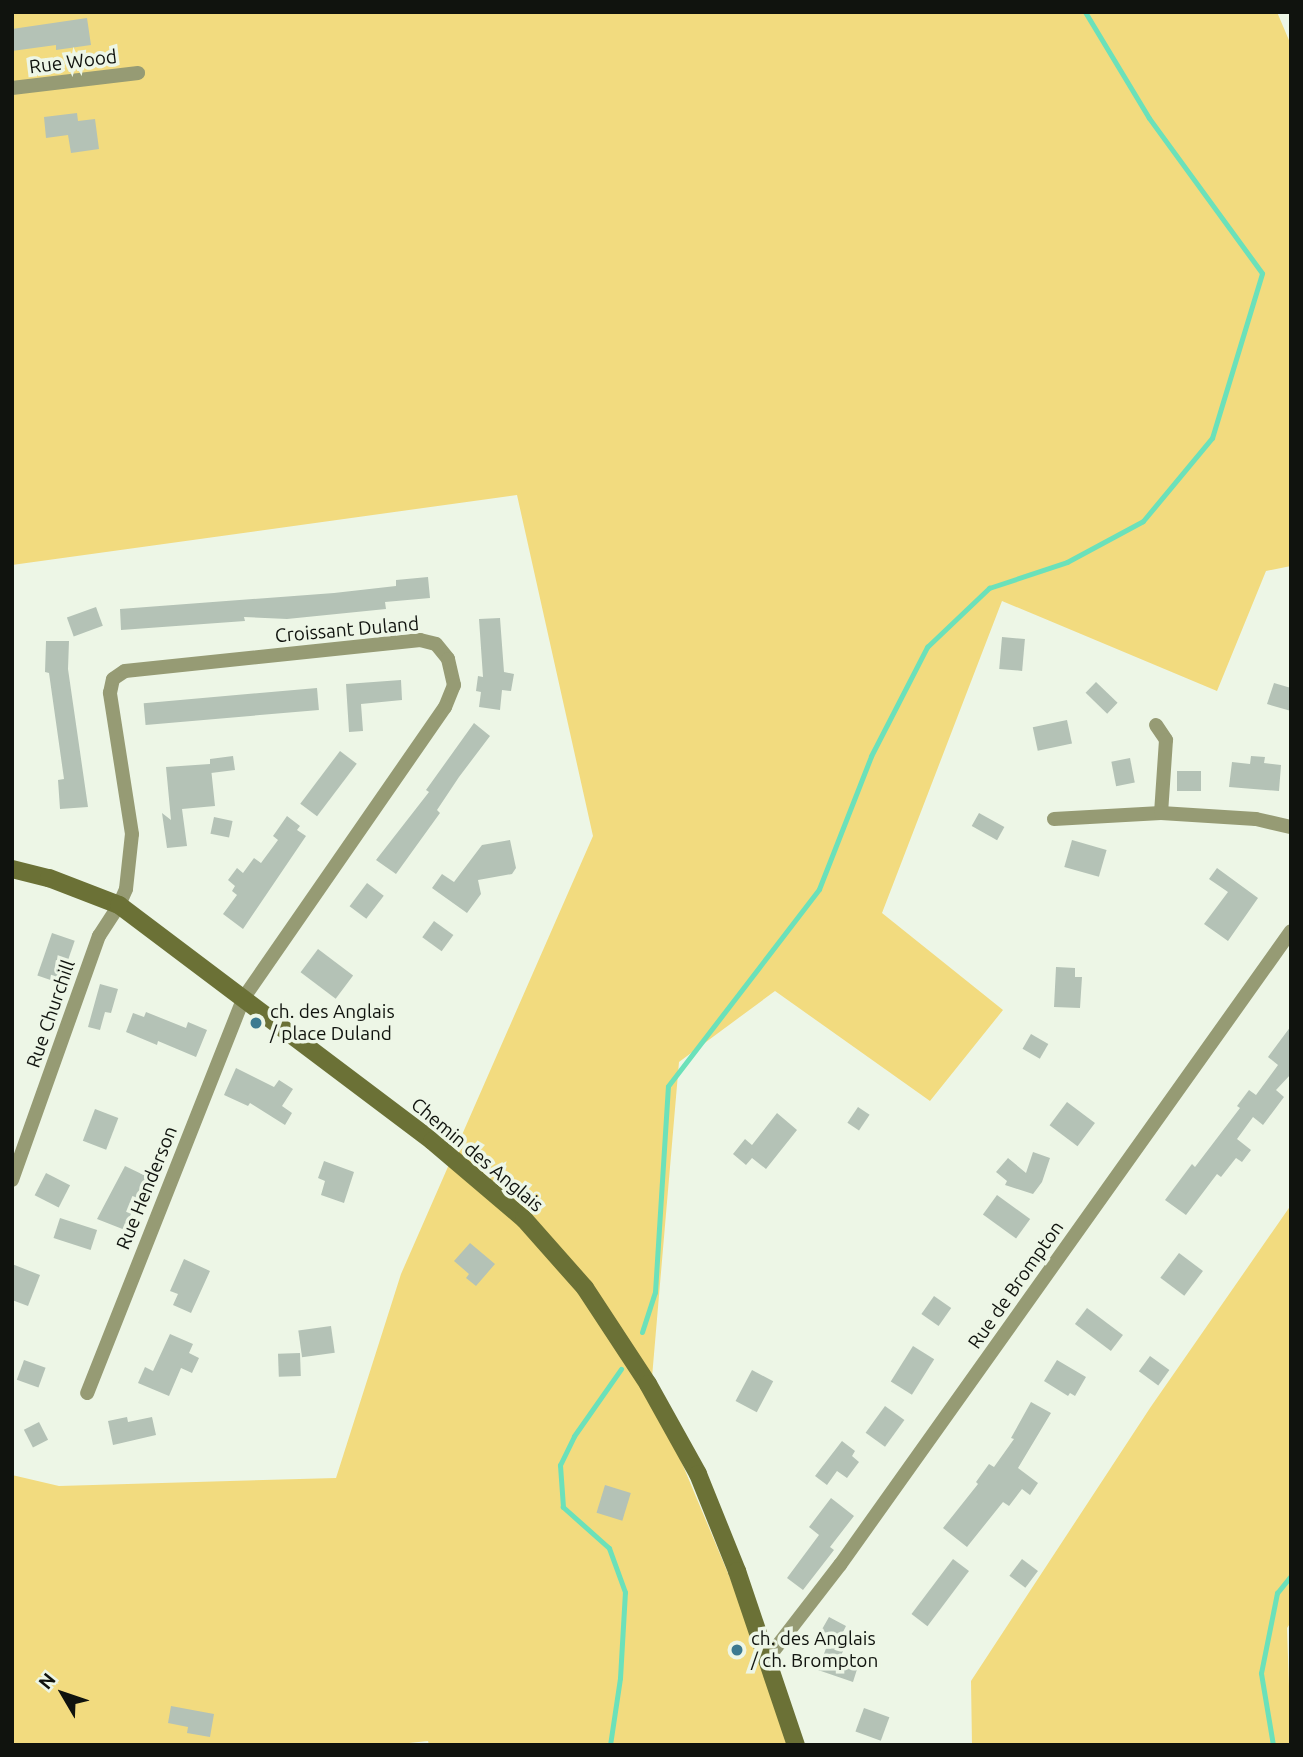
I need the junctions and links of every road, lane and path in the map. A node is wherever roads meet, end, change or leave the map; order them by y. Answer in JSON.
{"nodes":[{"id":1,"x":138,"y":73,"type":"dead end"},
{"id":2,"x":12,"y":88,"type":"edge"},
{"id":3,"x":1156,"y":725,"type":"dead end"},
{"id":4,"x":1161,"y":813,"type":"junction"},
{"id":5,"x":1054,"y":819,"type":"dead end"},
{"id":6,"x":1291,"y":827,"type":"edge"},
{"id":7,"x":12,"y":869,"type":"edge"},
{"id":8,"x":119,"y":905,"type":"junction"},
{"id":9,"x":1291,"y":930,"type":"edge"},
{"id":10,"x":244,"y":997,"type":"junction"},
{"id":11,"x":12,"y":1180,"type":"edge"},
{"id":12,"x":87,"y":1393,"type":"dead end"},
{"id":13,"x":768,"y":1658,"type":"junction"},
{"id":14,"x":796,"y":1745,"type":"edge"}],
"edges":[{"from":1,"to":2,"type":"street","name":"Rue Wood"},
{"from":3,"to":4,"type":"street"},
{"from":4,"to":5,"type":"street"},
{"from":4,"to":6,"type":"street"},
{"from":7,"to":8,"type":"street","name":"Chemin des Anglais"},
{"from":8,"to":10,"type":"street","name":"Chemin des Anglais"},
{"from":8,"to":10,"type":"street","name":"Croissant Duland"},
{"from":8,"to":11,"type":"street","name":"Rue Churchill"},
{"from":9,"to":13,"type":"street","name":"Rue de Brompton"},
{"from":10,"to":12,"type":"street","name":"Rue Henderson"},
{"from":10,"to":13,"type":"street","name":"Chemin des Anglais"},
{"from":13,"to":14,"type":"street","name":"Chemin des Anglais"}]}
